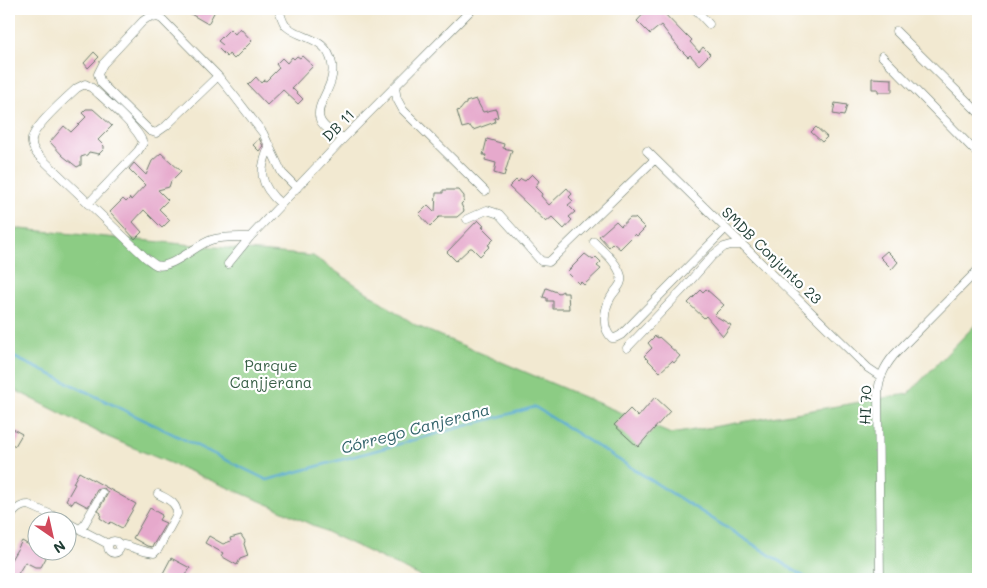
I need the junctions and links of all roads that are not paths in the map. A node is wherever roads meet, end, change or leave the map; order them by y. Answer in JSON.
{"nodes":[{"id":1,"x":279,"y":9,"type":"edge"},
{"id":2,"x":472,"y":9,"type":"edge"},
{"id":3,"x":695,"y":9,"type":"edge"},
{"id":4,"x":709,"y":24,"type":"dead end"},
{"id":5,"x":896,"y":31,"type":"dead end"},
{"id":6,"x":882,"y":56,"type":"dead end"},
{"id":7,"x":218,"y":76,"type":"junction"},
{"id":8,"x":395,"y":88,"type":"junction"},
{"id":9,"x":978,"y":112,"type":"edge"},
{"id":10,"x":344,"y":138,"type":"junction"},
{"id":11,"x":270,"y":145,"type":"junction"},
{"id":12,"x":647,"y":151,"type":"dead end"},
{"id":13,"x":978,"y":154,"type":"edge"},
{"id":14,"x":654,"y":160,"type":"junction"},
{"id":15,"x":297,"y":188,"type":"junction"},
{"id":16,"x":485,"y":190,"type":"dead end"},
{"id":17,"x":88,"y":204,"type":"junction"},
{"id":18,"x":281,"y":204,"type":"junction"},
{"id":19,"x":467,"y":219,"type":"dead end"},
{"id":20,"x":725,"y":229,"type":"junction"},
{"id":21,"x":250,"y":237,"type":"junction"},
{"id":22,"x":594,"y":242,"type":"dead end"},
{"id":23,"x":742,"y":245,"type":"junction"},
{"id":24,"x":228,"y":264,"type":"dead end"},
{"id":25,"x":978,"y":270,"type":"edge"},
{"id":26,"x":627,"y":348,"type":"dead end"},
{"id":27,"x":880,"y":376,"type":"junction"},
{"id":28,"x":102,"y":493,"type":"dead end"},
{"id":29,"x":158,"y":494,"type":"dead end"},
{"id":30,"x":42,"y":510,"type":"edge"},
{"id":31,"x":9,"y":518,"type":"edge"},
{"id":32,"x":78,"y":528,"type":"edge"},
{"id":33,"x":81,"y":530,"type":"junction"},
{"id":34,"x":880,"y":579,"type":"edge"}],
"edges":[{"from":1,"to":10,"type":"street"},
{"from":2,"to":8,"type":"street","name":"DB 11"},
{"from":3,"to":4,"type":"street"},
{"from":5,"to":9,"type":"street"},
{"from":6,"to":13,"type":"street"},
{"from":7,"to":7,"type":"street"},
{"from":7,"to":11,"type":"street"},
{"from":8,"to":10,"type":"street","name":"DB 11"},
{"from":8,"to":16,"type":"street"},
{"from":10,"to":15,"type":"street","name":"DB 11"},
{"from":11,"to":15,"type":"street"},
{"from":11,"to":18,"type":"street"},
{"from":12,"to":14,"type":"street","name":"SMDB Conjunto 23"},
{"from":14,"to":19,"type":"street"},
{"from":14,"to":20,"type":"street","name":"SMDB Conjunto 23"},
{"from":15,"to":18,"type":"street","name":"DB 11"},
{"from":17,"to":17,"type":"street"},
{"from":17,"to":21,"type":"street"},
{"from":18,"to":21,"type":"street","name":"DB 11"},
{"from":20,"to":22,"type":"street"},
{"from":20,"to":23,"type":"street","name":"SMDB Conjunto 23"},
{"from":21,"to":24,"type":"street","name":"DB 11"},
{"from":23,"to":26,"type":"street"},
{"from":23,"to":27,"type":"street","name":"SMDB Conjunto 23"},
{"from":25,"to":27,"type":"street","name":"HI 70"},
{"from":27,"to":34,"type":"street","name":"HI 70"},
{"from":28,"to":33,"type":"street"},
{"from":29,"to":33,"type":"street"},
{"from":30,"to":31,"type":"street"},
{"from":32,"to":33,"type":"street"}]}
